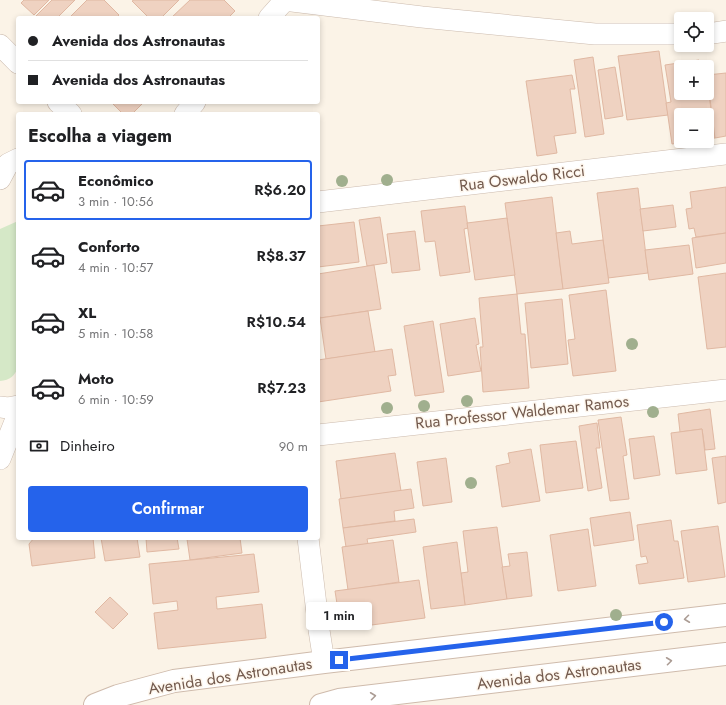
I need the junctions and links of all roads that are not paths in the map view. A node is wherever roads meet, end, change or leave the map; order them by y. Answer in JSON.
{"nodes":[{"id":1,"x":285,"y":0,"type":"edge"},
{"id":2,"x":401,"y":0,"type":"edge"},
{"id":3,"x":272,"y":16,"type":"edge"},
{"id":4,"x":422,"y":17,"type":"junction"},
{"id":5,"x":726,"y":30,"type":"edge"},
{"id":6,"x":714,"y":33,"type":"edge"},
{"id":7,"x":674,"y":34,"type":"edge"},
{"id":8,"x":0,"y":44,"type":"edge"},
{"id":9,"x":16,"y":61,"type":"edge"},
{"id":10,"x":60,"y":104,"type":"edge"},
{"id":11,"x":69,"y":112,"type":"edge"},
{"id":12,"x":726,"y":154,"type":"edge"},
{"id":13,"x":16,"y":160,"type":"edge"},
{"id":14,"x":0,"y":179,"type":"edge"},
{"id":15,"x":320,"y":202,"type":"edge"},
{"id":16,"x":726,"y":390,"type":"edge"},
{"id":17,"x":16,"y":406,"type":"edge"},
{"id":18,"x":0,"y":407,"type":"edge"},
{"id":19,"x":16,"y":419,"type":"edge"},
{"id":20,"x":320,"y":435,"type":"edge"},
{"id":21,"x":0,"y":459,"type":"edge"},
{"id":22,"x":308,"y":540,"type":"edge"},
{"id":23,"x":726,"y":615,"type":"edge"},
{"id":24,"x":726,"y":654,"type":"edge"},
{"id":25,"x":324,"y":662,"type":"junction"},
{"id":26,"x":122,"y":700,"type":"edge"},
{"id":27,"x":95,"y":705,"type":"edge"},
{"id":28,"x":321,"y":705,"type":"edge"}],
"edges":[{"from":1,"to":3,"type":"street"},
{"from":1,"to":4,"type":"street"},
{"from":2,"to":4,"type":"street"},
{"from":4,"to":7,"type":"street"},
{"from":5,"to":6,"type":"street"},
{"from":8,"to":9,"type":"street"},
{"from":10,"to":11,"type":"street"},
{"from":12,"to":15,"type":"street","name":"Rua Oswaldo Ricci"},
{"from":13,"to":14,"type":"street"},
{"from":16,"to":20,"type":"street","name":"Rua Professor Waldemar Ramos"},
{"from":17,"to":18,"type":"street"},
{"from":19,"to":21,"type":"street"},
{"from":22,"to":25,"type":"street"},
{"from":23,"to":25,"type":"main road","name":"Avenida dos Astronautas","one_way":true},
{"from":28,"to":24,"type":"main road","name":"Avenida dos Astronautas","one_way":true},
{"from":25,"to":26,"type":"main road","name":"Avenida dos Astronautas"},
{"from":26,"to":27,"type":"main road","name":"Avenida dos Astronautas"}]}
